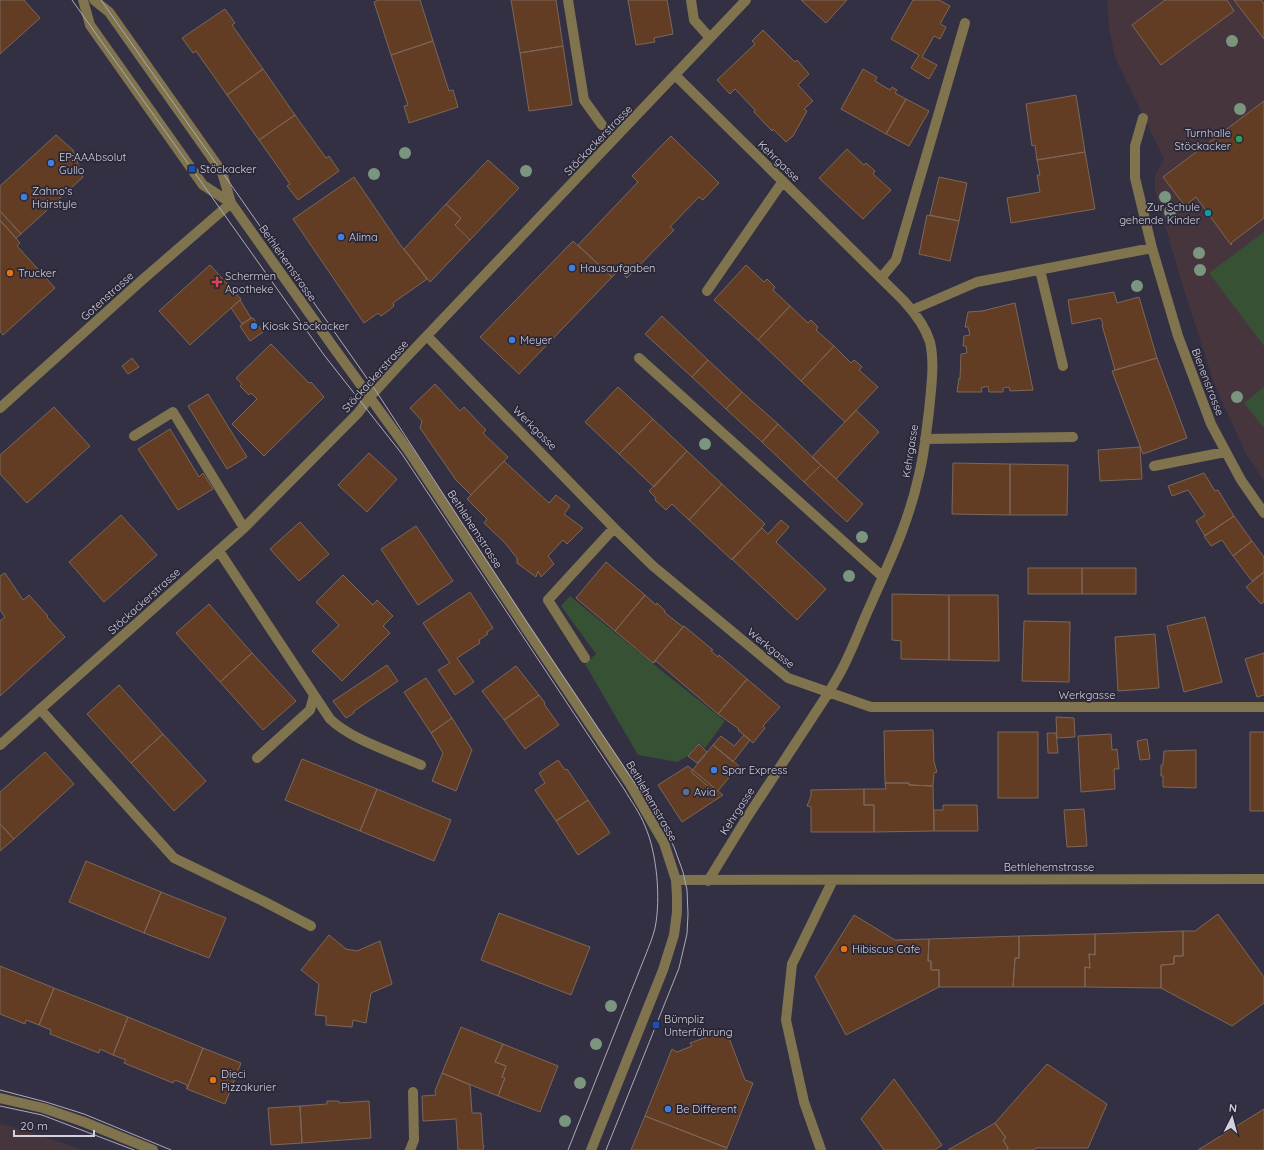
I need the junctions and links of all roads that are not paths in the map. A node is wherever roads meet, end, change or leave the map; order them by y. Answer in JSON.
{"nodes":[{"id":1,"x":83,"y":0,"type":"edge"},
{"id":2,"x":94,"y":0,"type":"edge"},
{"id":3,"x":568,"y":0,"type":"edge"},
{"id":4,"x":691,"y":0,"type":"edge"},
{"id":5,"x":746,"y":0,"type":"edge"},
{"id":6,"x":965,"y":23,"type":"dead end"},
{"id":7,"x":710,"y":38,"type":"junction"},
{"id":8,"x":675,"y":75,"type":"junction"},
{"id":9,"x":1144,"y":118,"type":"dead end"},
{"id":10,"x":602,"y":125,"type":"dead end"},
{"id":11,"x":783,"y":181,"type":"junction"},
{"id":12,"x":231,"y":203,"type":"junction"},
{"id":13,"x":1152,"y":248,"type":"junction"},
{"id":14,"x":1040,"y":270,"type":"junction"},
{"id":15,"x":881,"y":278,"type":"junction"},
{"id":16,"x":707,"y":291,"type":"dead end"},
{"id":17,"x":912,"y":310,"type":"junction"},
{"id":18,"x":427,"y":336,"type":"junction"},
{"id":19,"x":639,"y":358,"type":"dead end"},
{"id":20,"x":1063,"y":366,"type":"dead end"},
{"id":21,"x":370,"y":397,"type":"junction"},
{"id":22,"x":0,"y":408,"type":"edge"},
{"id":23,"x":134,"y":436,"type":"dead end"},
{"id":24,"x":1072,"y":437,"type":"dead end"},
{"id":25,"x":925,"y":439,"type":"junction"},
{"id":26,"x":1225,"y":452,"type":"junction"},
{"id":27,"x":1154,"y":466,"type":"dead end"},
{"id":28,"x":1264,"y":513,"type":"edge"},
{"id":29,"x":244,"y":528,"type":"junction"},
{"id":30,"x":614,"y":528,"type":"junction"},
{"id":31,"x":219,"y":551,"type":"junction"},
{"id":32,"x":883,"y":577,"type":"junction"},
{"id":33,"x":585,"y":658,"type":"dead end"},
{"id":34,"x":829,"y":692,"type":"junction"},
{"id":35,"x":314,"y":695,"type":"junction"},
{"id":36,"x":1264,"y":707,"type":"edge"},
{"id":37,"x":40,"y":709,"type":"junction"},
{"id":38,"x":0,"y":745,"type":"edge"},
{"id":39,"x":257,"y":758,"type":"dead end"},
{"id":40,"x":421,"y":765,"type":"dead end"},
{"id":41,"x":1264,"y":879,"type":"edge"},
{"id":42,"x":676,"y":880,"type":"junction"},
{"id":43,"x":833,"y":880,"type":"junction"},
{"id":44,"x":708,"y":881,"type":"junction"},
{"id":45,"x":312,"y":926,"type":"dead end"},
{"id":46,"x":413,"y":1092,"type":"dead end"},
{"id":47,"x":0,"y":1098,"type":"edge"},
{"id":48,"x":153,"y":1150,"type":"edge"},
{"id":49,"x":410,"y":1150,"type":"edge"},
{"id":50,"x":591,"y":1150,"type":"edge"},
{"id":51,"x":821,"y":1150,"type":"edge"}],
"edges":[{"from":1,"to":12,"type":"street","name":"Bethlehemstrasse"},
{"from":2,"to":12,"type":"street","name":"Bethlehemstrasse"},
{"from":3,"to":10,"type":"street"},
{"from":4,"to":7,"type":"street"},
{"from":5,"to":7,"type":"street","name":"Stöckackerstrasse"},
{"from":6,"to":15,"type":"street"},
{"from":7,"to":8,"type":"street","name":"Stöckackerstrasse"},
{"from":8,"to":11,"type":"street","name":"Kehrgasse"},
{"from":8,"to":18,"type":"street","name":"Stöckackerstrasse"},
{"from":9,"to":13,"type":"street","name":"Bienenstrasse"},
{"from":11,"to":15,"type":"street","name":"Kehrgasse"},
{"from":11,"to":16,"type":"street"},
{"from":12,"to":21,"type":"street","name":"Bethlehemstrasse"},
{"from":12,"to":22,"type":"street","name":"Gotenstrasse"},
{"from":13,"to":14,"type":"street"},
{"from":13,"to":26,"type":"street","name":"Bienenstrasse"},
{"from":14,"to":17,"type":"street"},
{"from":14,"to":20,"type":"street"},
{"from":15,"to":17,"type":"street","name":"Kehrgasse"},
{"from":17,"to":25,"type":"street","name":"Kehrgasse"},
{"from":18,"to":21,"type":"street","name":"Stöckackerstrasse"},
{"from":18,"to":30,"type":"street","name":"Werkgasse"},
{"from":19,"to":32,"type":"street"},
{"from":21,"to":29,"type":"street","name":"Stöckackerstrasse"},
{"from":21,"to":42,"type":"street","name":"Bethlehemstrasse"},
{"from":23,"to":29,"type":"street"},
{"from":24,"to":25,"type":"street"},
{"from":25,"to":32,"type":"street","name":"Kehrgasse"},
{"from":26,"to":27,"type":"street"},
{"from":26,"to":28,"type":"street","name":"Bienenstrasse"},
{"from":29,"to":31,"type":"street","name":"Stöckackerstrasse"},
{"from":30,"to":33,"type":"street"},
{"from":30,"to":34,"type":"street","name":"Werkgasse"},
{"from":31,"to":35,"type":"street"},
{"from":31,"to":37,"type":"street","name":"Stöckackerstrasse"},
{"from":32,"to":34,"type":"street","name":"Kehrgasse"},
{"from":34,"to":36,"type":"street","name":"Werkgasse"},
{"from":34,"to":44,"type":"street","name":"Kehrgasse"},
{"from":35,"to":39,"type":"street"},
{"from":35,"to":40,"type":"street"},
{"from":37,"to":38,"type":"street","name":"Stöckackerstrasse"},
{"from":37,"to":45,"type":"street"},
{"from":41,"to":43,"type":"street","name":"Bethlehemstrasse"},
{"from":42,"to":44,"type":"street","name":"Bethlehemstrasse"},
{"from":42,"to":50,"type":"street","name":"Bethlehemstrasse"},
{"from":43,"to":44,"type":"street","name":"Bethlehemstrasse"},
{"from":43,"to":51,"type":"street"},
{"from":46,"to":49,"type":"street"},
{"from":47,"to":48,"type":"street"}]}
